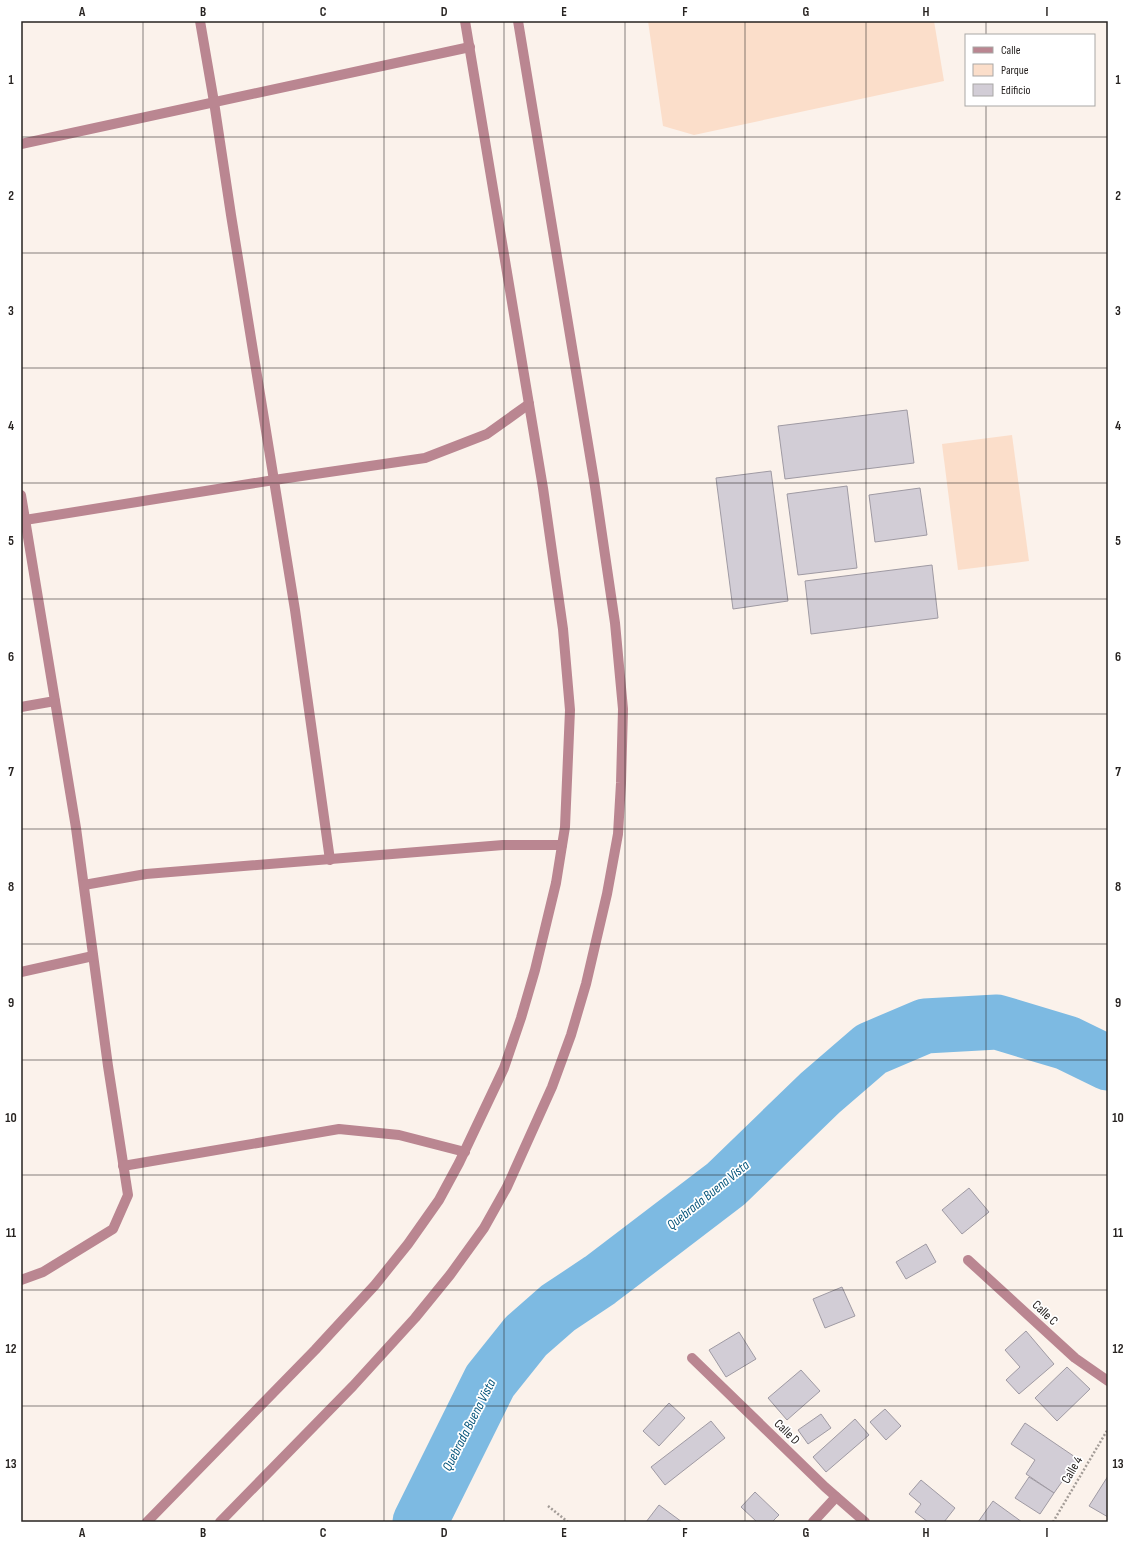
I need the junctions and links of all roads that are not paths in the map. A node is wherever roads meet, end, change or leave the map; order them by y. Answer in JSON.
{"nodes":[{"id":1,"x":200,"y":21,"type":"edge"},
{"id":2,"x":466,"y":21,"type":"edge"},
{"id":3,"x":518,"y":21,"type":"edge"},
{"id":4,"x":470,"y":48,"type":"junction"},
{"id":5,"x":214,"y":102,"type":"junction"},
{"id":6,"x":21,"y":144,"type":"edge"},
{"id":7,"x":529,"y":404,"type":"junction"},
{"id":8,"x":274,"y":480,"type":"junction"},
{"id":9,"x":21,"y":495,"type":"edge"},
{"id":10,"x":25,"y":520,"type":"junction"},
{"id":11,"x":55,"y":701,"type":"junction"},
{"id":12,"x":21,"y":707,"type":"edge"},
{"id":13,"x":562,"y":845,"type":"junction"},
{"id":14,"x":330,"y":860,"type":"junction"},
{"id":15,"x":84,"y":885,"type":"junction"},
{"id":16,"x":93,"y":956,"type":"junction"},
{"id":17,"x":21,"y":972,"type":"edge"},
{"id":18,"x":465,"y":1152,"type":"junction"},
{"id":19,"x":123,"y":1166,"type":"junction"},
{"id":20,"x":968,"y":1260,"type":"dead end"},
{"id":21,"x":21,"y":1280,"type":"edge"},
{"id":22,"x":692,"y":1358,"type":"dead end"},
{"id":23,"x":1108,"y":1380,"type":"edge"},
{"id":24,"x":836,"y":1497,"type":"junction"},
{"id":25,"x":147,"y":1522,"type":"edge"},
{"id":26,"x":220,"y":1522,"type":"edge"},
{"id":27,"x":813,"y":1522,"type":"edge"},
{"id":28,"x":865,"y":1522,"type":"edge"}],
"edges":[{"from":1,"to":5,"type":"street"},
{"from":2,"to":4,"type":"street"},
{"from":3,"to":26,"type":"street"},
{"from":4,"to":5,"type":"street"},
{"from":4,"to":7,"type":"street"},
{"from":5,"to":6,"type":"street"},
{"from":5,"to":8,"type":"street"},
{"from":7,"to":8,"type":"street"},
{"from":7,"to":13,"type":"street"},
{"from":8,"to":10,"type":"street"},
{"from":8,"to":14,"type":"street"},
{"from":9,"to":10,"type":"street"},
{"from":10,"to":11,"type":"street"},
{"from":11,"to":12,"type":"street"},
{"from":11,"to":15,"type":"street"},
{"from":13,"to":14,"type":"street"},
{"from":13,"to":18,"type":"street"},
{"from":14,"to":15,"type":"street"},
{"from":15,"to":16,"type":"street"},
{"from":16,"to":17,"type":"street"},
{"from":16,"to":19,"type":"street"},
{"from":18,"to":19,"type":"street"},
{"from":18,"to":25,"type":"street"},
{"from":19,"to":21,"type":"street"},
{"from":20,"to":23,"type":"street","name":"Calle C"},
{"from":22,"to":24,"type":"street","name":"Calle D"},
{"from":24,"to":27,"type":"street"},
{"from":24,"to":28,"type":"street","name":"Calle D"}]}
